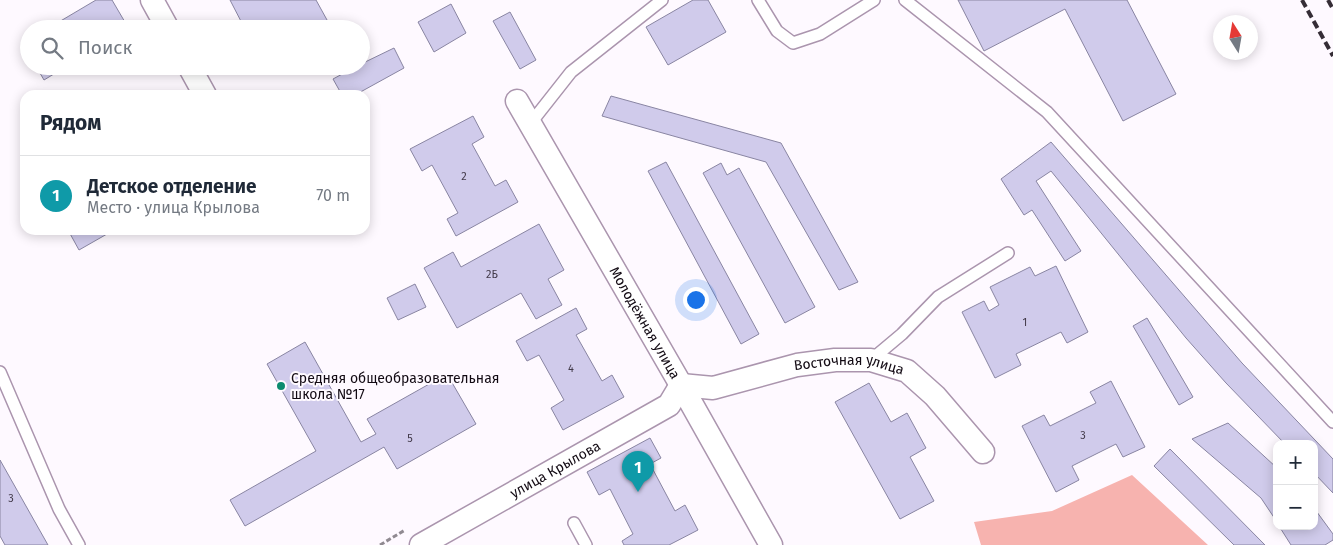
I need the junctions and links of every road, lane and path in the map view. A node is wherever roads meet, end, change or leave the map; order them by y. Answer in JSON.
{"nodes":[{"id":1,"x":152,"y":0,"type":"edge"},
{"id":2,"x":662,"y":0,"type":"edge"},
{"id":3,"x":758,"y":0,"type":"edge"},
{"id":4,"x":874,"y":0,"type":"edge"},
{"id":5,"x":905,"y":0,"type":"edge"},
{"id":6,"x":163,"y":20,"type":"edge"},
{"id":7,"x":194,"y":75,"type":"edge"},
{"id":8,"x":203,"y":90,"type":"edge"},
{"id":9,"x":516,"y":101,"type":"dead end"},
{"id":10,"x":530,"y":124,"type":"junction"},
{"id":11,"x":1008,"y":253,"type":"dead end"},
{"id":12,"x":871,"y":360,"type":"junction"},
{"id":13,"x":0,"y":372,"type":"edge"},
{"id":14,"x":682,"y":385,"type":"junction"},
{"id":15,"x":1333,"y":422,"type":"edge"},
{"id":16,"x":983,"y":452,"type":"dead end"},
{"id":17,"x":574,"y":523,"type":"dead end"},
{"id":18,"x":79,"y":545,"type":"edge"},
{"id":19,"x":421,"y":545,"type":"edge"},
{"id":20,"x":586,"y":545,"type":"edge"},
{"id":21,"x":771,"y":545,"type":"edge"}],
"edges":[{"from":1,"to":6,"type":"street"},
{"from":2,"to":10,"type":"lane"},
{"from":3,"to":4,"type":"lane"},
{"from":5,"to":15,"type":"lane"},
{"from":7,"to":8,"type":"street"},
{"from":9,"to":10,"type":"street","name":"Молодёжная улица"},
{"from":10,"to":14,"type":"street","name":"Молодёжная улица"},
{"from":11,"to":12,"type":"lane"},
{"from":12,"to":14,"type":"street","name":"Восточная улица"},
{"from":12,"to":16,"type":"street","name":"Восточная улица"},
{"from":13,"to":18,"type":"lane"},
{"from":14,"to":19,"type":"street","name":"улица Крылова"},
{"from":14,"to":21,"type":"street","name":"Молодёжная улица"},
{"from":17,"to":20,"type":"lane"}]}
